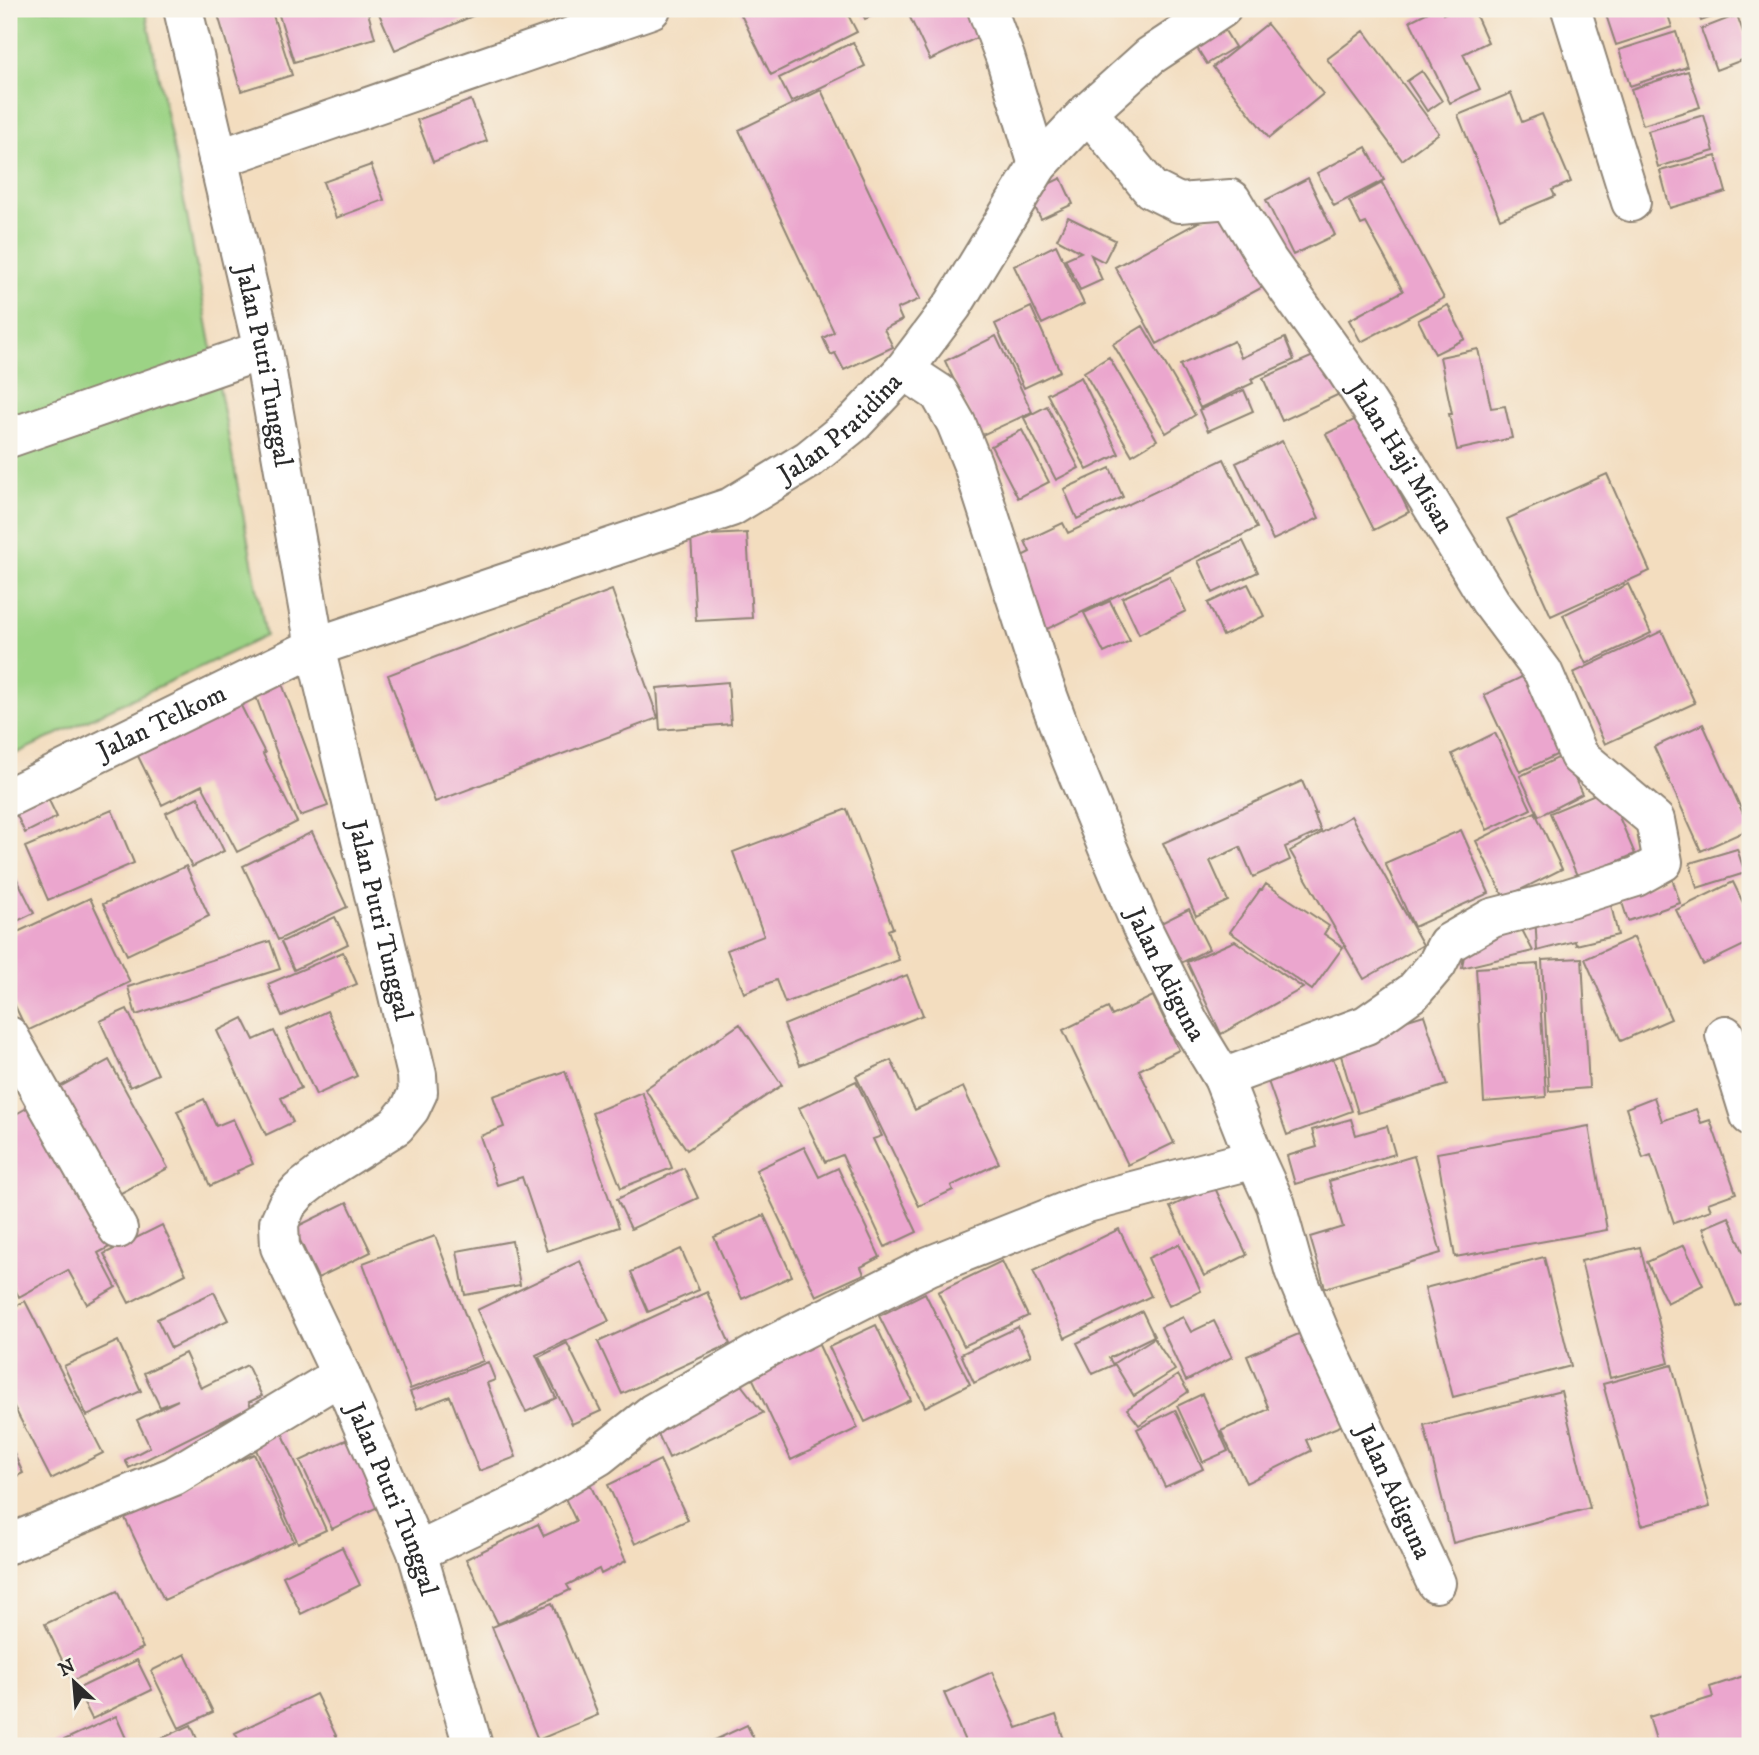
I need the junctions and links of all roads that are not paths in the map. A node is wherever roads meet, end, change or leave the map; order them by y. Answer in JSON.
{"nodes":[{"id":1,"x":183,"y":9,"type":"edge"},
{"id":2,"x":651,"y":9,"type":"edge"},
{"id":3,"x":987,"y":9,"type":"edge"},
{"id":4,"x":1221,"y":9,"type":"edge"},
{"id":5,"x":1571,"y":9,"type":"edge"},
{"id":6,"x":1088,"y":112,"type":"junction"},
{"id":7,"x":218,"y":159,"type":"junction"},
{"id":8,"x":1038,"y":166,"type":"junction"},
{"id":9,"x":1631,"y":202,"type":"dead end"},
{"id":10,"x":263,"y":350,"type":"junction"},
{"id":11,"x":904,"y":370,"type":"junction"},
{"id":12,"x":9,"y":438,"type":"edge"},
{"id":13,"x":315,"y":647,"type":"junction"},
{"id":14,"x":9,"y":797,"type":"edge"},
{"id":15,"x":1725,"y":1035,"type":"dead end"},
{"id":16,"x":9,"y":1036,"type":"edge"},
{"id":17,"x":1223,"y":1078,"type":"junction"},
{"id":18,"x":1750,"y":1116,"type":"edge"},
{"id":19,"x":1255,"y":1159,"type":"junction"},
{"id":20,"x":118,"y":1229,"type":"dead end"},
{"id":21,"x":341,"y":1375,"type":"junction"},
{"id":22,"x":9,"y":1544,"type":"edge"},
{"id":23,"x":417,"y":1552,"type":"junction"},
{"id":24,"x":1436,"y":1583,"type":"dead end"},
{"id":25,"x":473,"y":1746,"type":"edge"}],
"edges":[{"from":1,"to":7,"type":"street","name":"Jalan Putri Tunggal"},
{"from":2,"to":7,"type":"street"},
{"from":3,"to":8,"type":"street"},
{"from":4,"to":6,"type":"street","name":"Jalan Pratidina"},
{"from":5,"to":9,"type":"street"},
{"from":6,"to":8,"type":"street","name":"Jalan Pratidina"},
{"from":6,"to":17,"type":"street","name":"Jalan Haji Misan"},
{"from":7,"to":10,"type":"street","name":"Jalan Putri Tunggal"},
{"from":8,"to":11,"type":"street","name":"Jalan Pratidina"},
{"from":10,"to":12,"type":"street"},
{"from":10,"to":13,"type":"street","name":"Jalan Putri Tunggal"},
{"from":11,"to":13,"type":"street","name":"Jalan Pratidina"},
{"from":11,"to":17,"type":"street","name":"Jalan Adiguna"},
{"from":13,"to":14,"type":"street","name":"Jalan Telkom"},
{"from":13,"to":21,"type":"street","name":"Jalan Putri Tunggal"},
{"from":15,"to":18,"type":"street"},
{"from":16,"to":20,"type":"street"},
{"from":17,"to":19,"type":"street","name":"Jalan Adiguna"},
{"from":19,"to":23,"type":"street"},
{"from":19,"to":24,"type":"street","name":"Jalan Adiguna"},
{"from":21,"to":22,"type":"street"},
{"from":21,"to":23,"type":"street","name":"Jalan Putri Tunggal"},
{"from":23,"to":25,"type":"street","name":"Jalan Putri Tunggal"}]}
